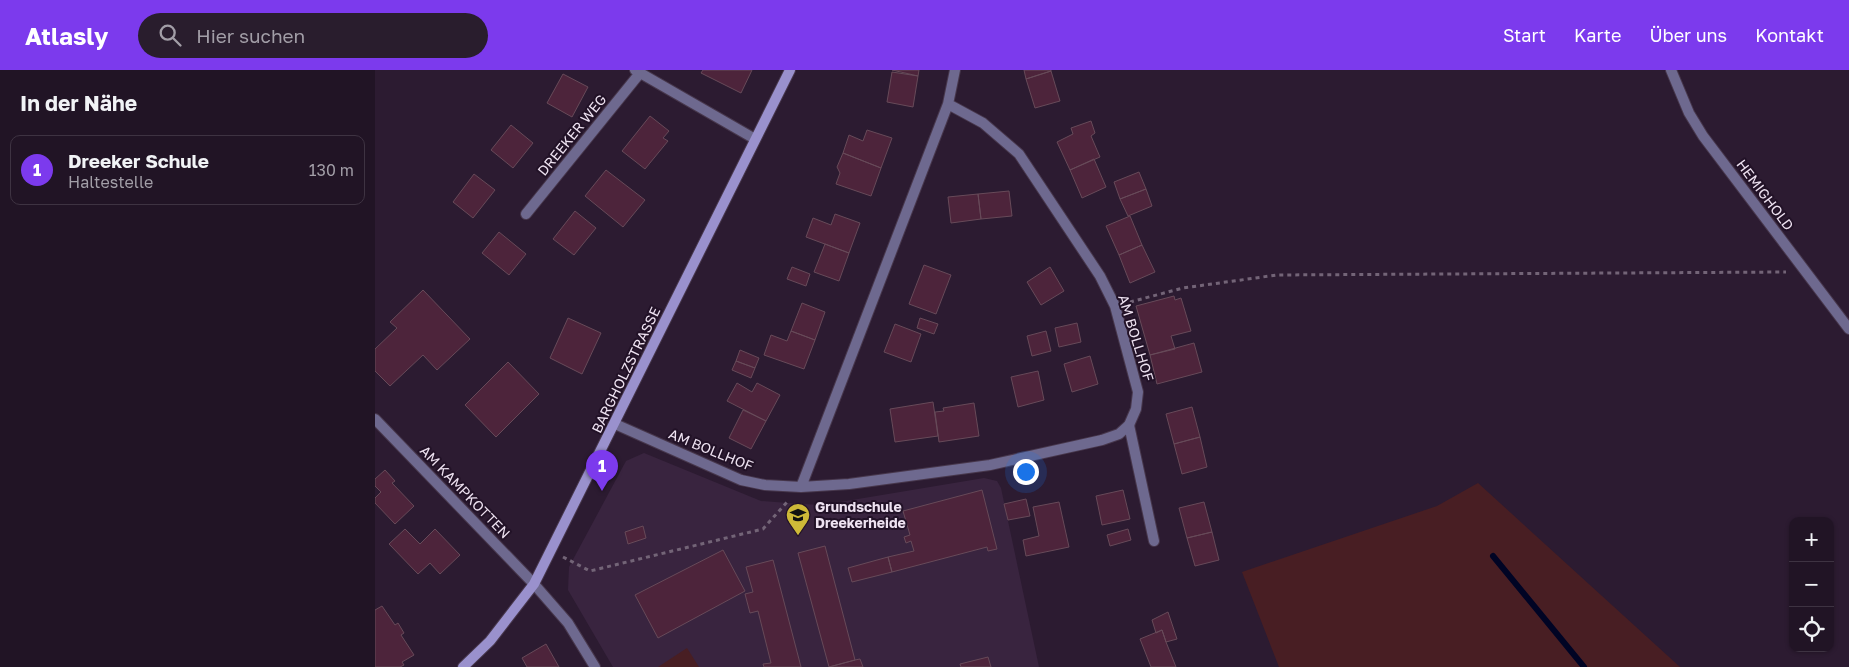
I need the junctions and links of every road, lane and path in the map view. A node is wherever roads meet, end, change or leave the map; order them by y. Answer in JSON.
{"nodes":[{"id":1,"x":789,"y":70,"type":"edge"},
{"id":2,"x":955,"y":70,"type":"edge"},
{"id":3,"x":1671,"y":70,"type":"edge"},
{"id":4,"x":637,"y":72,"type":"edge"},
{"id":5,"x":948,"y":104,"type":"junction"},
{"id":6,"x":755,"y":139,"type":"junction"},
{"id":7,"x":526,"y":214,"type":"dead end"},
{"id":8,"x":1805,"y":272,"type":"junction"},
{"id":9,"x":1115,"y":306,"type":"junction"},
{"id":10,"x":1849,"y":329,"type":"edge"},
{"id":11,"x":375,"y":419,"type":"edge"},
{"id":12,"x":615,"y":424,"type":"junction"},
{"id":13,"x":1129,"y":425,"type":"junction"},
{"id":14,"x":801,"y":487,"type":"junction"},
{"id":15,"x":1154,"y":540,"type":"dead end"},
{"id":16,"x":551,"y":551,"type":"junction"},
{"id":17,"x":534,"y":584,"type":"junction"},
{"id":18,"x":463,"y":667,"type":"edge"},
{"id":19,"x":595,"y":667,"type":"edge"}],
"edges":[{"from":1,"to":6,"type":"main road","name":"BARGHOLZSTRASSE"},
{"from":2,"to":5,"type":"street"},
{"from":3,"to":8,"type":"street","name":"HEMIGHOLD"},
{"from":4,"to":6,"type":"street","name":"DREEKER WEG"},
{"from":4,"to":7,"type":"street","name":"DREEKER WEG"},
{"from":5,"to":9,"type":"street","name":"AM BOLLHOF"},
{"from":5,"to":14,"type":"street"},
{"from":6,"to":12,"type":"main road","name":"BARGHOLZSTRASSE"},
{"from":8,"to":9,"type":"path"},
{"from":8,"to":10,"type":"street","name":"HEMIGHOLD"},
{"from":9,"to":13,"type":"street","name":"AM BOLLHOF"},
{"from":11,"to":17,"type":"street","name":"AM KAMPKOTTEN"},
{"from":12,"to":14,"type":"street","name":"AM BOLLHOF"},
{"from":12,"to":16,"type":"main road","name":"BARGHOLZSTRASSE"},
{"from":13,"to":14,"type":"street","name":"AM BOLLHOF"},
{"from":13,"to":15,"type":"street"},
{"from":14,"to":16,"type":"path"},
{"from":16,"to":17,"type":"main road","name":"BARGHOLZSTRASSE"},
{"from":17,"to":18,"type":"main road","name":"BARGHOLZSTRASSE"},
{"from":17,"to":19,"type":"street","name":"AM KAMPKOTTEN"}]}
